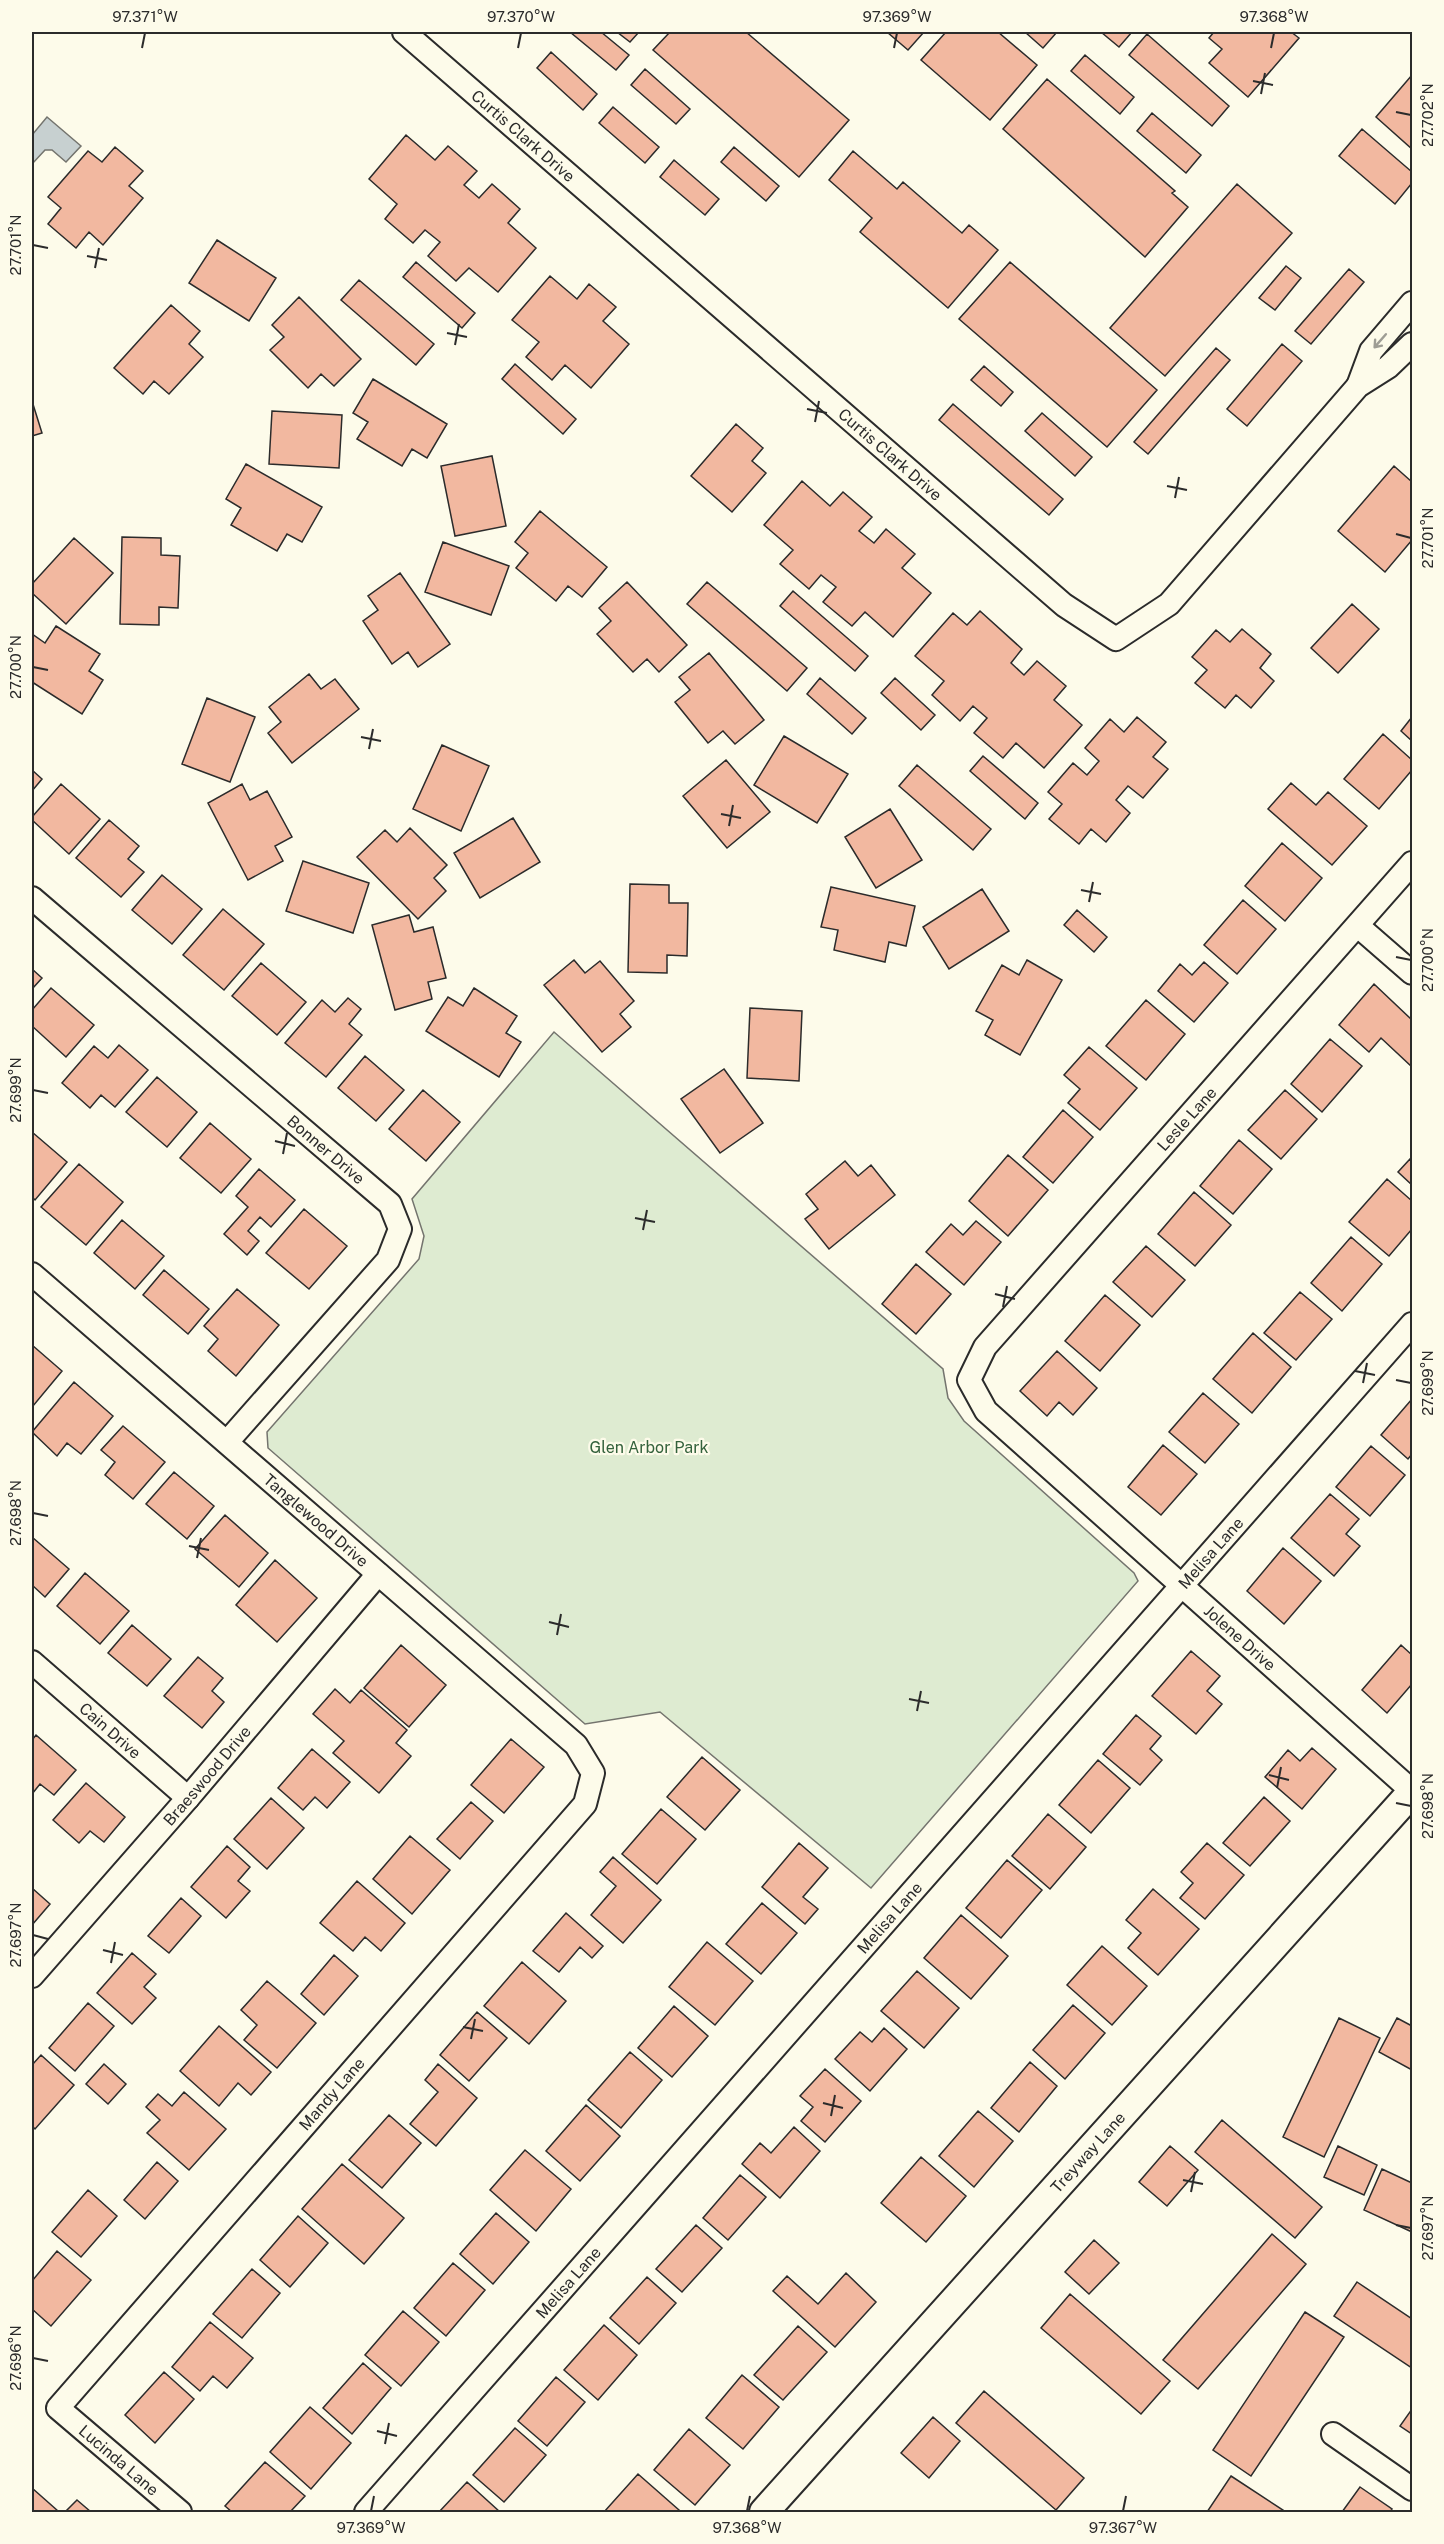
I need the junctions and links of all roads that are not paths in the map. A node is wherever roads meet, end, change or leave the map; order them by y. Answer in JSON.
{"nodes":[{"id":1,"x":404,"y":32,"type":"edge"},
{"id":2,"x":1413,"y":303,"type":"edge"},
{"id":3,"x":1413,"y":344,"type":"edge"},
{"id":4,"x":1358,"y":386,"type":"junction"},
{"id":5,"x":1413,"y":863,"type":"edge"},
{"id":6,"x":32,"y":898,"type":"edge"},
{"id":7,"x":1358,"y":926,"type":"junction"},
{"id":8,"x":1413,"y":973,"type":"edge"},
{"id":9,"x":32,"y":1274,"type":"edge"},
{"id":10,"x":1413,"y":1324,"type":"edge"},
{"id":11,"x":969,"y":1380,"type":"joint"},
{"id":12,"x":227,"y":1442,"type":"junction"},
{"id":13,"x":378,"y":1574,"type":"junction"},
{"id":14,"x":1182,"y":1588,"type":"junction"},
{"id":15,"x":32,"y":1662,"type":"edge"},
{"id":16,"x":593,"y":1773,"type":"joint"},
{"id":17,"x":1413,"y":1792,"type":"edge"},
{"id":18,"x":188,"y":1798,"type":"junction"},
{"id":19,"x":32,"y":1976,"type":"edge"},
{"id":20,"x":58,"y":2408,"type":"joint"},
{"id":21,"x":1333,"y":2434,"type":"dead end"},
{"id":22,"x":1413,"y":2489,"type":"edge"},
{"id":23,"x":180,"y":2512,"type":"edge"},
{"id":24,"x":366,"y":2512,"type":"edge"},
{"id":25,"x":764,"y":2512,"type":"edge"}],
"edges":[{"from":1,"to":4,"type":"street","name":"Curtis Clark Drive"},
{"from":2,"to":4,"type":"street","name":"Curtis Clark Drive","one_way":true},
{"from":3,"to":4,"type":"street","name":"Curtis Clark Drive"},
{"from":5,"to":7,"type":"street","name":"Lesle Lane"},
{"from":6,"to":12,"type":"street","name":"Bonner Drive"},
{"from":7,"to":8,"type":"street"},
{"from":7,"to":11,"type":"street","name":"Lesle Lane"},
{"from":9,"to":12,"type":"street","name":"Tanglewood Drive"},
{"from":10,"to":14,"type":"street","name":"Melisa Lane"},
{"from":11,"to":14,"type":"street","name":"Jolene Drive"},
{"from":12,"to":13,"type":"street","name":"Tanglewood Drive"},
{"from":13,"to":16,"type":"street","name":"Tanglewood Drive"},
{"from":13,"to":18,"type":"street","name":"Braeswood Drive"},
{"from":14,"to":17,"type":"street","name":"Jolene Drive"},
{"from":14,"to":24,"type":"street","name":"Melisa Lane"},
{"from":15,"to":18,"type":"street","name":"Cain Drive"},
{"from":16,"to":20,"type":"street","name":"Mandy Lane"},
{"from":17,"to":25,"type":"street","name":"Treyway Lane"},
{"from":18,"to":19,"type":"street","name":"Braeswood Drive"},
{"from":20,"to":23,"type":"street","name":"Lucinda Lane"},
{"from":21,"to":22,"type":"street"}]}
